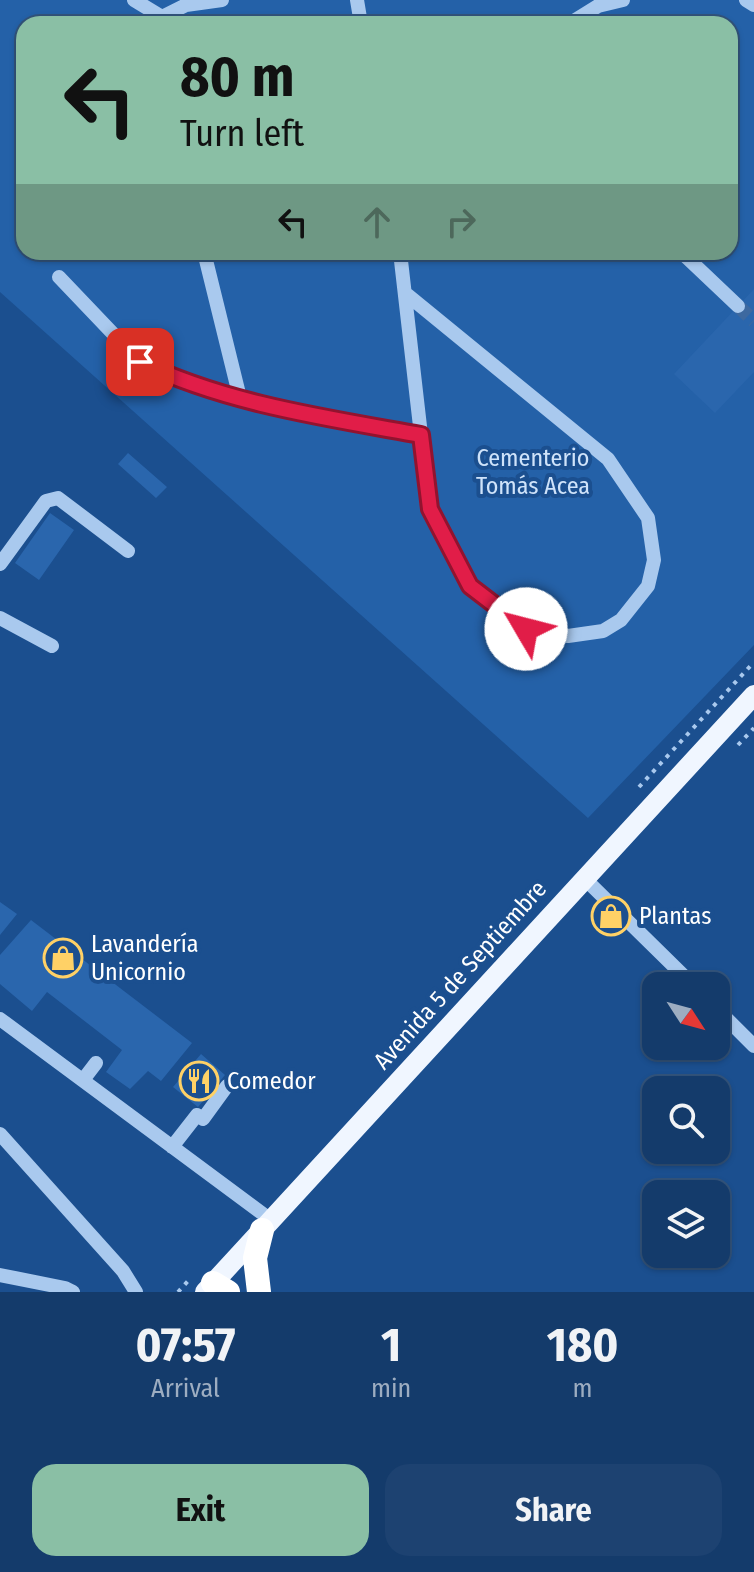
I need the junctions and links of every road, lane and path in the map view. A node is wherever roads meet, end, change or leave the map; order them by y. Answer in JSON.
{"nodes":[{"id":1,"x":134,"y":0,"type":"edge"},
{"id":2,"x":222,"y":0,"type":"edge"},
{"id":3,"x":623,"y":0,"type":"edge"},
{"id":4,"x":746,"y":0,"type":"edge"},
{"id":5,"x":754,"y":5,"type":"edge"},
{"id":6,"x":156,"y":16,"type":"edge"},
{"id":7,"x":168,"y":16,"type":"edge"},
{"id":8,"x":582,"y":16,"type":"edge"},
{"id":9,"x":206,"y":260,"type":"edge"},
{"id":10,"x":401,"y":260,"type":"edge"},
{"id":11,"x":689,"y":260,"type":"edge"},
{"id":12,"x":59,"y":277,"type":"dead end"},
{"id":13,"x":405,"y":293,"type":"junction"},
{"id":14,"x":738,"y":306,"type":"tunnel mouth"},
{"id":15,"x":240,"y":398,"type":"junction"},
{"id":16,"x":421,"y":435,"type":"junction"},
{"id":17,"x":128,"y":551,"type":"dead end"},
{"id":18,"x":0,"y":564,"type":"edge"},
{"id":19,"x":0,"y":618,"type":"edge"},
{"id":20,"x":52,"y":646,"type":"dead end"},
{"id":21,"x":754,"y":695,"type":"edge"},
{"id":22,"x":584,"y":878,"type":"junction"},
{"id":23,"x":680,"y":972,"type":"edge"},
{"id":24,"x":0,"y":1019,"type":"edge"},
{"id":25,"x":730,"y":1022,"type":"edge"},
{"id":26,"x":754,"y":1046,"type":"edge"},
{"id":27,"x":96,"y":1063,"type":"dead end"},
{"id":28,"x":83,"y":1080,"type":"junction"},
{"id":29,"x":227,"y":1086,"type":"dead end"},
{"id":30,"x":0,"y":1134,"type":"edge"},
{"id":31,"x":172,"y":1147,"type":"junction"},
{"id":32,"x":266,"y":1225,"type":"junction"},
{"id":33,"x":0,"y":1275,"type":"edge"},
{"id":34,"x":214,"y":1289,"type":"edge"},
{"id":35,"x":73,"y":1292,"type":"edge"},
{"id":36,"x":136,"y":1292,"type":"edge"},
{"id":37,"x":259,"y":1292,"type":"edge"}],
"edges":[{"from":1,"to":6,"type":"street"},
{"from":2,"to":7,"type":"street"},
{"from":3,"to":8,"type":"street"},
{"from":4,"to":5,"type":"street"},
{"from":9,"to":15,"type":"street"},
{"from":10,"to":13,"type":"street"},
{"from":11,"to":14,"type":"street"},
{"from":12,"to":15,"type":"street"},
{"from":13,"to":16,"type":"street"},
{"from":13,"to":16,"type":"street"},
{"from":15,"to":16,"type":"street"},
{"from":17,"to":18,"type":"street"},
{"from":19,"to":20,"type":"street"},
{"from":21,"to":22,"type":"main road","name":"Avenida 5 de Septiembre"},
{"from":22,"to":23,"type":"street"},
{"from":22,"to":32,"type":"main road","name":"Avenida 5 de Septiembre"},
{"from":24,"to":28,"type":"street"},
{"from":25,"to":26,"type":"street"},
{"from":27,"to":28,"type":"street"},
{"from":28,"to":31,"type":"street"},
{"from":29,"to":31,"type":"street"},
{"from":30,"to":36,"type":"street"},
{"from":31,"to":32,"type":"street"},
{"from":32,"to":34,"type":"main road","name":"Avenida 5 de Septiembre"},
{"from":32,"to":37,"type":"highway"},
{"from":33,"to":35,"type":"street"}]}
